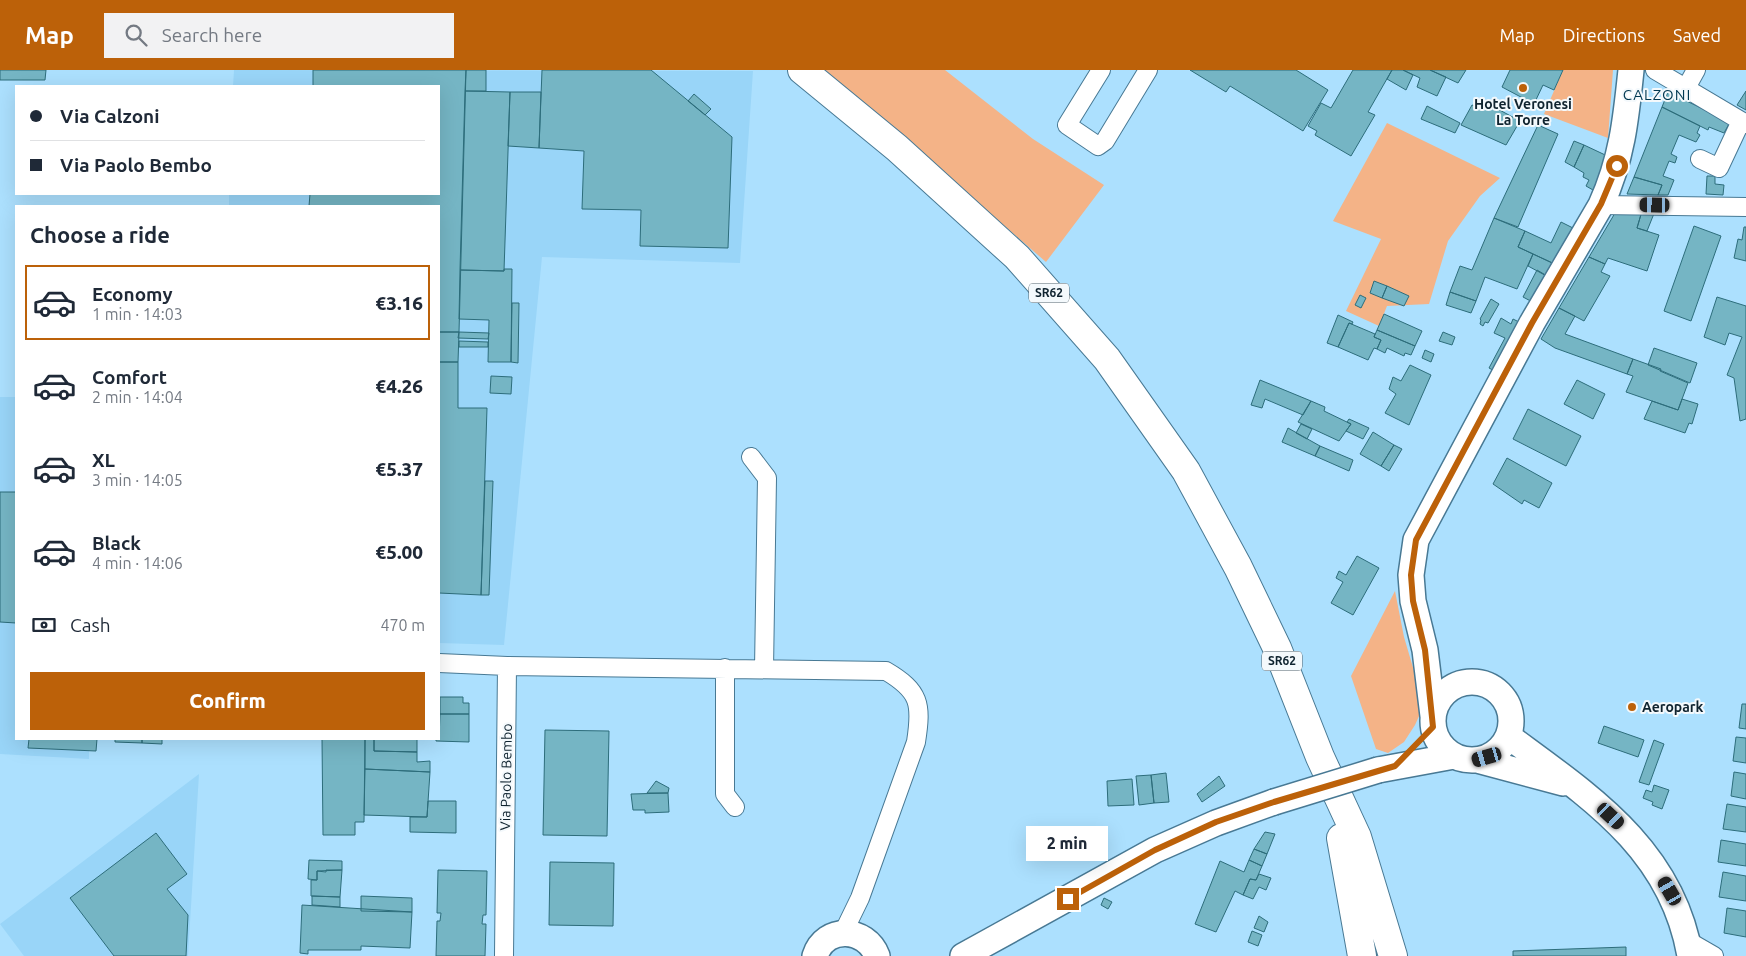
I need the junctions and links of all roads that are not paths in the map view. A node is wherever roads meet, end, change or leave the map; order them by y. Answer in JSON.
{"nodes":[{"id":1,"x":802,"y":70,"type":"edge"},
{"id":2,"x":1101,"y":70,"type":"edge"},
{"id":3,"x":1148,"y":70,"type":"edge"},
{"id":4,"x":1631,"y":70,"type":"edge"},
{"id":5,"x":1655,"y":70,"type":"edge"},
{"id":6,"x":1696,"y":70,"type":"edge"},
{"id":7,"x":1686,"y":88,"type":"junction"},
{"id":8,"x":1744,"y":123,"type":"edge"},
{"id":9,"x":1700,"y":159,"type":"dead end"},
{"id":10,"x":1601,"y":204,"type":"junction"},
{"id":11,"x":1746,"y":207,"type":"edge"},
{"id":12,"x":751,"y":458,"type":"dead end"},
{"id":13,"x":1425,"y":650,"type":"junction"},
{"id":14,"x":440,"y":663,"type":"edge"},
{"id":15,"x":507,"y":666,"type":"junction"},
{"id":16,"x":725,"y":668,"type":"junction"},
{"id":17,"x":764,"y":669,"type":"junction"},
{"id":18,"x":1458,"y":684,"type":"junction"},
{"id":19,"x":1433,"y":721,"type":"junction"},
{"id":20,"x":1508,"y":736,"type":"junction"},
{"id":21,"x":1320,"y":757,"type":"junction"},
{"id":22,"x":1465,"y":758,"type":"junction"},
{"id":23,"x":1387,"y":768,"type":"junction"},
{"id":24,"x":1577,"y":787,"type":"junction"},
{"id":25,"x":735,"y":807,"type":"dead end"},
{"id":26,"x":861,"y":942,"type":"edge"},
{"id":27,"x":1689,"y":948,"type":"edge"},
{"id":28,"x":504,"y":956,"type":"edge"},
{"id":29,"x":815,"y":956,"type":"edge"},
{"id":30,"x":962,"y":956,"type":"edge"},
{"id":31,"x":1362,"y":956,"type":"edge"},
{"id":32,"x":1393,"y":956,"type":"edge"},
{"id":33,"x":1714,"y":956,"type":"edge"}],
"edges":[{"from":1,"to":21,"type":"highway","number":"SR62"},
{"from":2,"to":3,"type":"street"},
{"from":4,"to":10,"type":"street"},
{"from":5,"to":7,"type":"street"},
{"from":6,"to":7,"type":"street"},
{"from":7,"to":8,"type":"street"},
{"from":8,"to":9,"type":"street"},
{"from":10,"to":11,"type":"street"},
{"from":10,"to":13,"type":"street"},
{"from":12,"to":17,"type":"street"},
{"from":13,"to":18,"type":"street"},
{"from":13,"to":19,"type":"street"},
{"from":14,"to":15,"type":"street"},
{"from":15,"to":16,"type":"street"},
{"from":15,"to":28,"type":"street","name":"Via Paolo Bembo"},
{"from":16,"to":17,"type":"street"},
{"from":16,"to":25,"type":"street"},
{"from":17,"to":26,"type":"street"},
{"from":18,"to":19,"type":"street"},
{"from":18,"to":20,"type":"street"},
{"from":19,"to":22,"type":"street"},
{"from":19,"to":23,"type":"street"},
{"from":20,"to":22,"type":"street"},
{"from":20,"to":24,"type":"street"},
{"from":21,"to":31,"type":"highway","number":"SR62"},
{"from":21,"to":32,"type":"highway"},
{"from":22,"to":23,"type":"street"},
{"from":22,"to":24,"type":"street"},
{"from":23,"to":30,"type":"street","bridge":true},
{"from":24,"to":27,"type":"street"},
{"from":26,"to":29,"type":"street"},
{"from":27,"to":33,"type":"street"}]}
